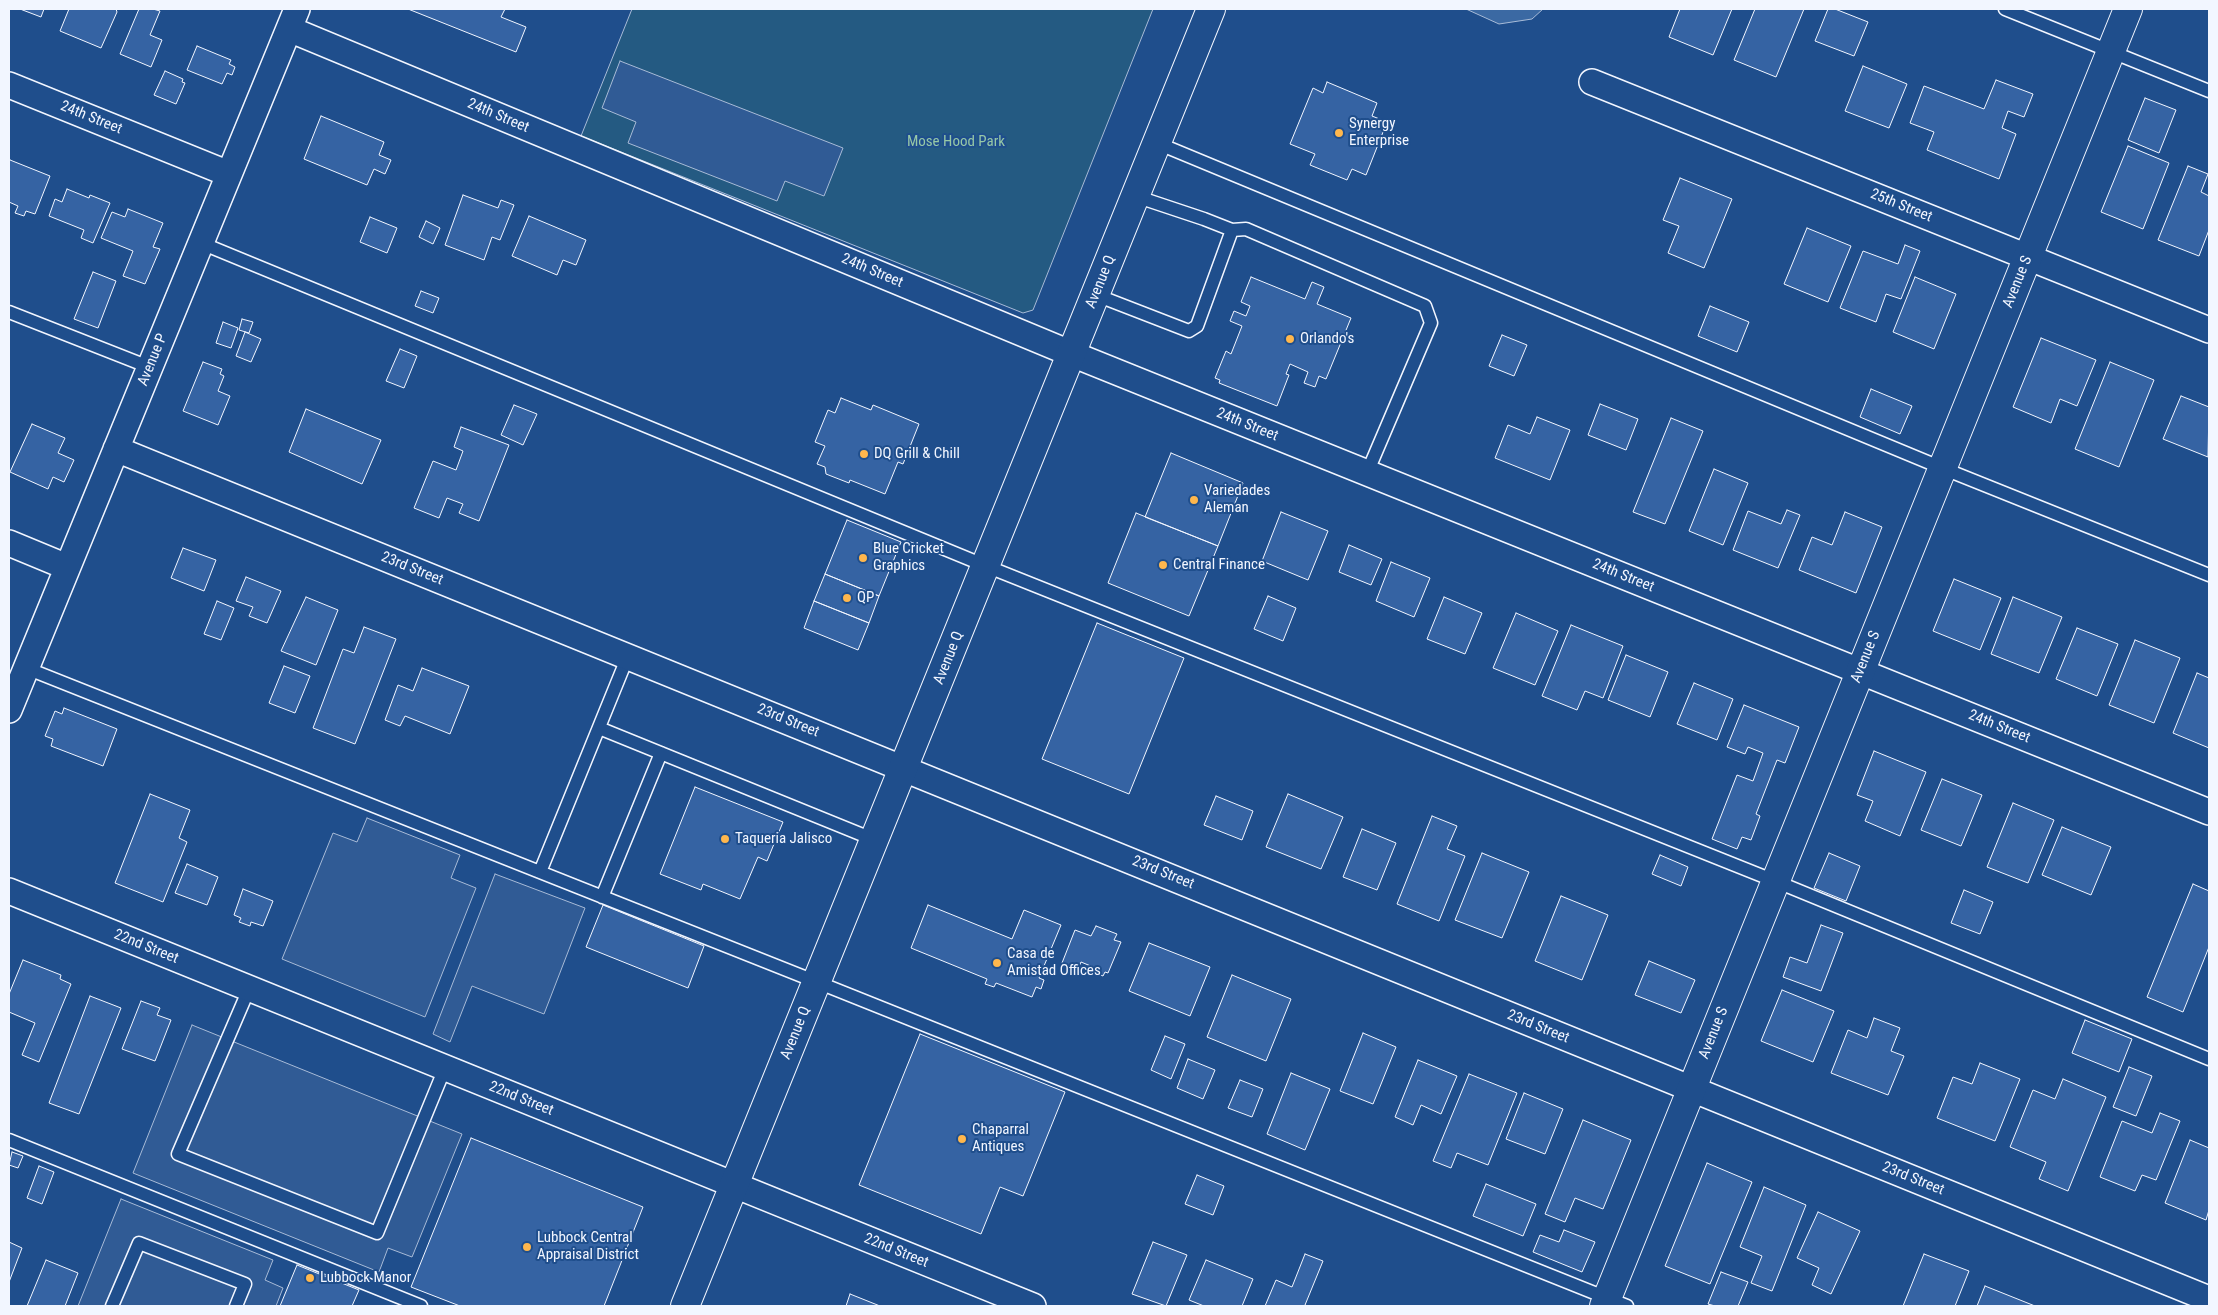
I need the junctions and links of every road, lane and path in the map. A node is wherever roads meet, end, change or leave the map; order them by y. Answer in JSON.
{"nodes":[{"id":1,"x":1211,"y":9,"type":"edge"},
{"id":2,"x":2005,"y":9,"type":"edge"},
{"id":3,"x":2128,"y":9,"type":"edge"},
{"id":4,"x":293,"y":19,"type":"edge"},
{"id":5,"x":2111,"y":51,"type":"junction"},
{"id":6,"x":1592,"y":82,"type":"dead end"},
{"id":7,"x":9,"y":85,"type":"edge"},
{"id":8,"x":2209,"y":91,"type":"edge"},
{"id":9,"x":1157,"y":143,"type":"junction"},
{"id":10,"x":229,"y":174,"type":"junction"},
{"id":11,"x":1135,"y":196,"type":"junction"},
{"id":12,"x":1232,"y":230,"type":"junction"},
{"id":13,"x":201,"y":243,"type":"junction"},
{"id":14,"x":2028,"y":257,"type":"junction"},
{"id":15,"x":1096,"y":295,"type":"junction"},
{"id":16,"x":9,"y":312,"type":"edge"},
{"id":17,"x":2209,"y":330,"type":"edge"},
{"id":18,"x":1072,"y":354,"type":"junction"},
{"id":19,"x":150,"y":367,"type":"junction"},
{"id":20,"x":116,"y":449,"type":"junction"},
{"id":21,"x":1942,"y":468,"type":"junction"},
{"id":22,"x":1368,"y":473,"type":"junction"},
{"id":23,"x":9,"y":543,"type":"edge"},
{"id":24,"x":986,"y":566,"type":"junction"},
{"id":25,"x":68,"y":567,"type":"junction"},
{"id":26,"x":2209,"y":575,"type":"edge"},
{"id":27,"x":628,"y":656,"type":"junction"},
{"id":28,"x":26,"y":668,"type":"junction"},
{"id":29,"x":1860,"y":671,"type":"junction"},
{"id":30,"x":9,"y":710,"type":"edge"},
{"id":31,"x":599,"y":728,"type":"junction"},
{"id":32,"x":661,"y":753,"type":"junction"},
{"id":33,"x":904,"y":768,"type":"junction"},
{"id":34,"x":2209,"y":812,"type":"edge"},
{"id":35,"x":875,"y":840,"type":"junction"},
{"id":36,"x":540,"y":872,"type":"junction"},
{"id":37,"x":1776,"y":881,"type":"junction"},
{"id":38,"x":9,"y":892,"type":"edge"},
{"id":39,"x":602,"y":897,"type":"junction"},
{"id":40,"x":817,"y":982,"type":"junction"},
{"id":41,"x":249,"y":989,"type":"junction"},
{"id":42,"x":2209,"y":1058,"type":"edge"},
{"id":43,"x":445,"y":1068,"type":"junction"},
{"id":44,"x":1692,"y":1090,"type":"junction"},
{"id":45,"x":9,"y":1140,"type":"edge"},
{"id":46,"x":734,"y":1185,"type":"junction"},
{"id":47,"x":2209,"y":1298,"type":"edge"},
{"id":48,"x":1613,"y":1304,"type":"edge"},
{"id":49,"x":112,"y":1306,"type":"edge"},
{"id":50,"x":236,"y":1306,"type":"edge"},
{"id":51,"x":421,"y":1306,"type":"edge"},
{"id":52,"x":685,"y":1306,"type":"edge"},
{"id":53,"x":1033,"y":1306,"type":"edge"}],
"edges":[{"from":1,"to":9,"type":"main road","name":"Avenue Q"},
{"from":2,"to":5,"type":"lane"},
{"from":3,"to":5,"type":"main road","name":"Avenue S"},
{"from":4,"to":10,"type":"street","name":"Avenue P"},
{"from":4,"to":18,"type":"street","name":"24th Street"},
{"from":5,"to":8,"type":"lane"},
{"from":5,"to":14,"type":"main road","name":"Avenue S"},
{"from":6,"to":14,"type":"street","name":"25th Street"},
{"from":7,"to":10,"type":"street","name":"24th Street"},
{"from":9,"to":11,"type":"main road","name":"Avenue Q"},
{"from":9,"to":21,"type":"lane"},
{"from":10,"to":13,"type":"street","name":"Avenue P"},
{"from":11,"to":12,"type":"lane"},
{"from":11,"to":15,"type":"main road","name":"Avenue Q"},
{"from":12,"to":15,"type":"lane"},
{"from":12,"to":22,"type":"lane"},
{"from":13,"to":19,"type":"street","name":"Avenue P"},
{"from":13,"to":24,"type":"lane"},
{"from":14,"to":17,"type":"street","name":"25th Street"},
{"from":14,"to":21,"type":"main road","name":"Avenue S"},
{"from":15,"to":18,"type":"main road","name":"Avenue Q"},
{"from":16,"to":19,"type":"lane"},
{"from":18,"to":22,"type":"street","name":"24th Street"},
{"from":18,"to":24,"type":"main road","name":"Avenue Q"},
{"from":19,"to":20,"type":"street","name":"Avenue P"},
{"from":20,"to":25,"type":"street","name":"Avenue P"},
{"from":20,"to":27,"type":"street","name":"23rd Street"},
{"from":21,"to":26,"type":"lane"},
{"from":21,"to":29,"type":"main road","name":"Avenue S"},
{"from":22,"to":29,"type":"street","name":"24th Street"},
{"from":23,"to":25,"type":"street"},
{"from":24,"to":33,"type":"main road","name":"Avenue Q"},
{"from":24,"to":37,"type":"lane"},
{"from":25,"to":28,"type":"street","name":"Avenue P"},
{"from":27,"to":31,"type":"lane"},
{"from":27,"to":33,"type":"street","name":"23rd Street"},
{"from":28,"to":30,"type":"street","name":"Avenue P"},
{"from":28,"to":36,"type":"lane"},
{"from":29,"to":34,"type":"street","name":"24th Street"},
{"from":29,"to":37,"type":"main road","name":"Avenue S"},
{"from":31,"to":32,"type":"lane"},
{"from":31,"to":36,"type":"lane"},
{"from":32,"to":35,"type":"lane"},
{"from":32,"to":39,"type":"lane"},
{"from":33,"to":35,"type":"main road","name":"Avenue Q"},
{"from":33,"to":44,"type":"street","name":"23rd Street"},
{"from":35,"to":40,"type":"main road","name":"Avenue Q"},
{"from":36,"to":39,"type":"lane"},
{"from":37,"to":42,"type":"lane"},
{"from":37,"to":44,"type":"main road","name":"Avenue S"},
{"from":38,"to":41,"type":"street","name":"22nd Street"},
{"from":39,"to":40,"type":"lane"},
{"from":40,"to":46,"type":"main road","name":"Avenue Q"},
{"from":40,"to":48,"type":"lane"},
{"from":41,"to":43,"type":"street","name":"22nd Street"},
{"from":41,"to":43,"type":"lane"},
{"from":43,"to":46,"type":"street","name":"22nd Street"},
{"from":44,"to":47,"type":"street","name":"23rd Street"},
{"from":44,"to":48,"type":"main road","name":"Avenue S"},
{"from":45,"to":51,"type":"lane"},
{"from":46,"to":52,"type":"main road","name":"Avenue Q"},
{"from":46,"to":53,"type":"street","name":"22nd Street"},
{"from":49,"to":50,"type":"lane"}]}
